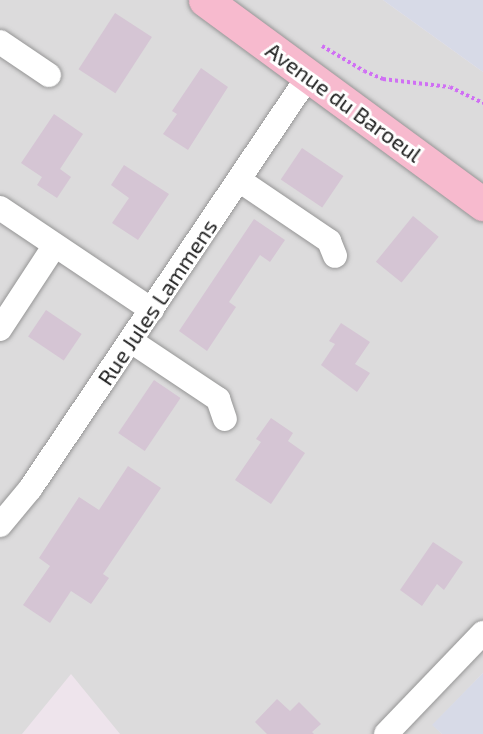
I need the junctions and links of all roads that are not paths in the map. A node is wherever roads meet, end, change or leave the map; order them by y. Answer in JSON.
{"nodes":[{"id":1,"x":206,"y":0,"type":"edge"},
{"id":2,"x":0,"y":42,"type":"edge"},
{"id":3,"x":49,"y":75,"type":"dead end"},
{"id":4,"x":309,"y":76,"type":"junction"},
{"id":5,"x":239,"y":180,"type":"junction"},
{"id":6,"x":483,"y":204,"type":"edge"},
{"id":7,"x":0,"y":208,"type":"edge"},
{"id":8,"x":55,"y":245,"type":"junction"},
{"id":9,"x":335,"y":256,"type":"dead end"},
{"id":10,"x":152,"y":310,"type":"junction"},
{"id":11,"x":0,"y":329,"type":"edge"},
{"id":12,"x":131,"y":341,"type":"junction"},
{"id":13,"x":225,"y":419,"type":"dead end"},
{"id":14,"x":0,"y":525,"type":"edge"},
{"id":15,"x":483,"y":633,"type":"edge"},
{"id":16,"x":386,"y":734,"type":"edge"}],
"edges":[{"from":1,"to":4,"type":"main road","name":"Avenue du Baroeul"},
{"from":2,"to":3,"type":"street"},
{"from":4,"to":5,"type":"street","name":"Rue Jules Lammens"},
{"from":4,"to":6,"type":"main road","name":"Avenue du Baroeul"},
{"from":5,"to":9,"type":"street"},
{"from":5,"to":10,"type":"street","name":"Rue Jules Lammens"},
{"from":7,"to":8,"type":"street"},
{"from":8,"to":10,"type":"street"},
{"from":8,"to":11,"type":"street"},
{"from":10,"to":12,"type":"street","name":"Rue Jules Lammens"},
{"from":12,"to":13,"type":"street"},
{"from":12,"to":14,"type":"street","name":"Rue Jules Lammens"},
{"from":15,"to":16,"type":"street"}]}
